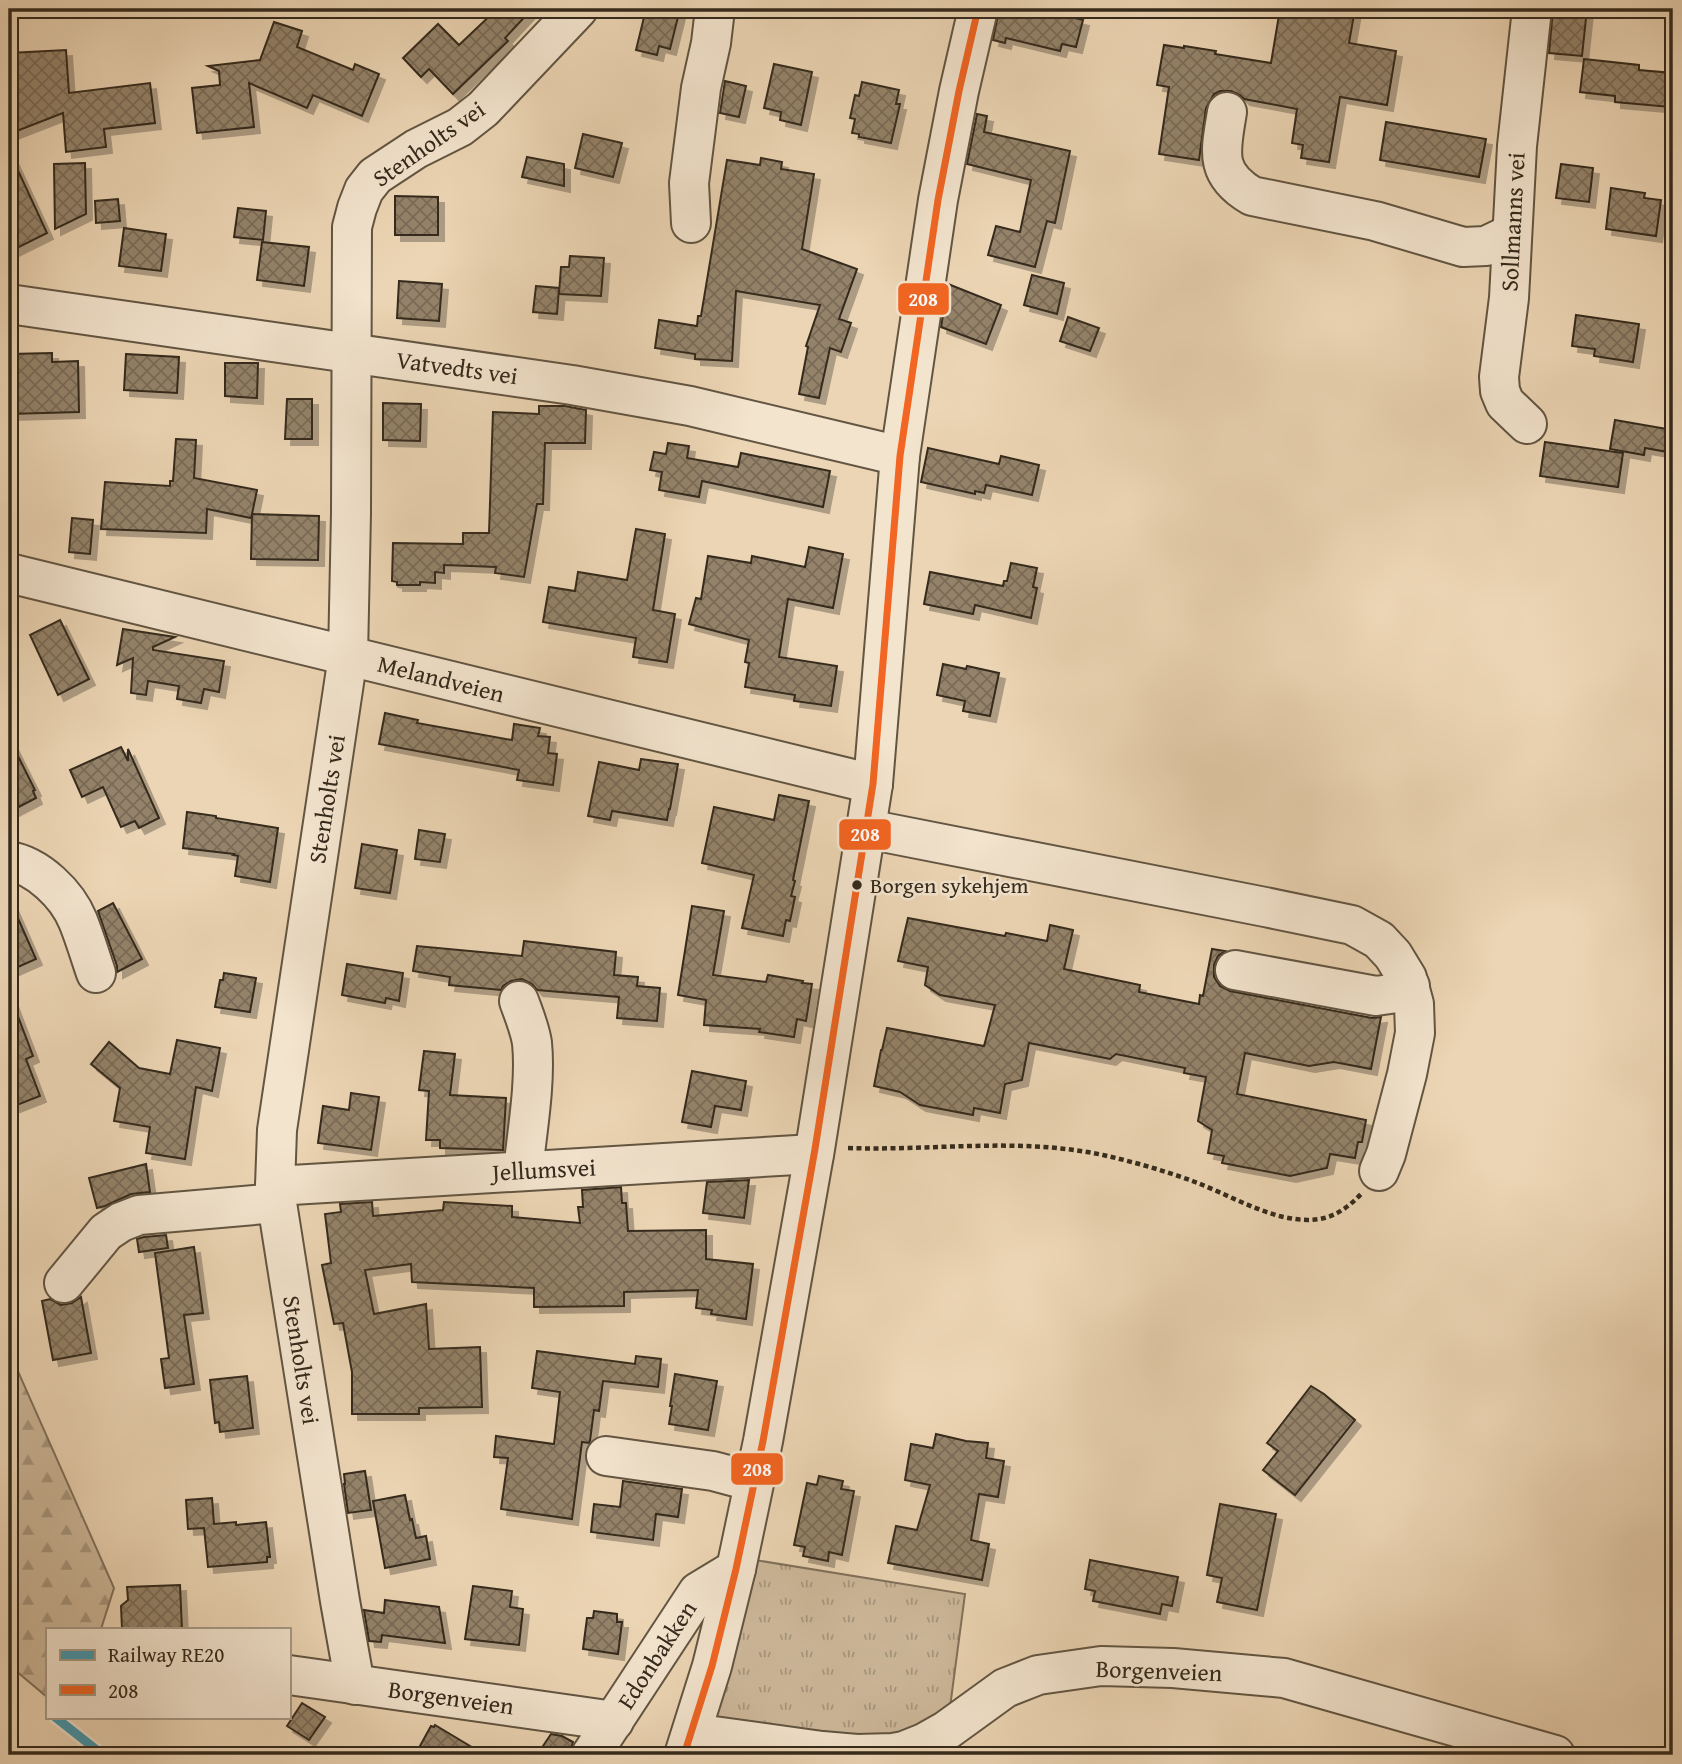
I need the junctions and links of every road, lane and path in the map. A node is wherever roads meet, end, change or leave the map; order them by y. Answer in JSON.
{"nodes":[{"id":1,"x":578,"y":9,"type":"edge"},
{"id":2,"x":715,"y":9,"type":"edge"},
{"id":3,"x":978,"y":9,"type":"edge"},
{"id":4,"x":1532,"y":9,"type":"edge"},
{"id":5,"x":1227,"y":111,"type":"dead end"},
{"id":6,"x":691,"y":223,"type":"dead end"},
{"id":7,"x":1511,"y":234,"type":"junction"},
{"id":8,"x":9,"y":304,"type":"edge"},
{"id":9,"x":352,"y":353,"type":"junction"},
{"id":10,"x":1527,"y":424,"type":"dead end"},
{"id":11,"x":900,"y":456,"type":"junction"},
{"id":12,"x":9,"y":573,"type":"edge"},
{"id":13,"x":348,"y":656,"type":"junction"},
{"id":14,"x":873,"y":784,"type":"junction"},
{"id":15,"x":867,"y":829,"type":"junction"},
{"id":16,"x":9,"y":862,"type":"edge"},
{"id":17,"x":1235,"y":970,"type":"dead end"},
{"id":18,"x":96,"y":973,"type":"dead end"},
{"id":19,"x":1410,"y":986,"type":"junction"},
{"id":20,"x":519,"y":1001,"type":"dead end"},
{"id":21,"x":814,"y":1151,"type":"junction"},
{"id":22,"x":523,"y":1171,"type":"junction"},
{"id":23,"x":1379,"y":1171,"type":"joint"},
{"id":24,"x":276,"y":1194,"type":"junction"},
{"id":25,"x":64,"y":1283,"type":"dead end"},
{"id":26,"x":606,"y":1456,"type":"dead end"},
{"id":27,"x":754,"y":1482,"type":"junction"},
{"id":28,"x":736,"y":1569,"type":"junction"},
{"id":29,"x":290,"y":1675,"type":"edge"},
{"id":30,"x":355,"y":1685,"type":"junction"},
{"id":31,"x":614,"y":1721,"type":"junction"},
{"id":32,"x":688,"y":1744,"type":"edge"},
{"id":33,"x":591,"y":1755,"type":"edge"},
{"id":34,"x":1555,"y":1755,"type":"edge"}],
"edges":[{"from":1,"to":9,"type":"street","name":"Stenholts vei"},
{"from":2,"to":6,"type":"street"},
{"from":3,"to":11,"type":"street","name":"Edonbakken"},
{"from":4,"to":7,"type":"street","name":"Sollmanns vei"},
{"from":5,"to":7,"type":"street"},
{"from":7,"to":10,"type":"street","name":"Sollmanns vei"},
{"from":8,"to":9,"type":"street","name":"Vatvedts vei"},
{"from":9,"to":11,"type":"street","name":"Vatvedts vei"},
{"from":9,"to":13,"type":"street","name":"Stenholts vei"},
{"from":11,"to":14,"type":"street","name":"Edonbakken"},
{"from":12,"to":13,"type":"street","name":"Melandveien"},
{"from":13,"to":14,"type":"street","name":"Melandveien"},
{"from":13,"to":24,"type":"street","name":"Stenholts vei"},
{"from":14,"to":15,"type":"street","name":"Edonbakken"},
{"from":15,"to":19,"type":"street"},
{"from":15,"to":21,"type":"street","name":"Edonbakken"},
{"from":16,"to":18,"type":"street"},
{"from":17,"to":19,"type":"street"},
{"from":19,"to":23,"type":"street"},
{"from":20,"to":22,"type":"street"},
{"from":21,"to":22,"type":"street","name":"Jellumsvei"},
{"from":21,"to":23,"type":"path"},
{"from":21,"to":27,"type":"street","name":"Edonbakken"},
{"from":22,"to":24,"type":"street","name":"Jellumsvei"},
{"from":24,"to":25,"type":"street","name":"Jellumsvei"},
{"from":24,"to":30,"type":"street","name":"Stenholts vei"},
{"from":26,"to":27,"type":"street"},
{"from":27,"to":28,"type":"street","name":"Edonbakken"},
{"from":28,"to":31,"type":"street","name":"Edonbakken"},
{"from":28,"to":32,"type":"street","name":"Edonbakken"},
{"from":29,"to":30,"type":"street","name":"Borgenveien"},
{"from":30,"to":31,"type":"street","name":"Borgenveien"},
{"from":31,"to":33,"type":"street","name":"Edonbakken"},
{"from":32,"to":34,"type":"street","name":"Borgenveien"}]}
